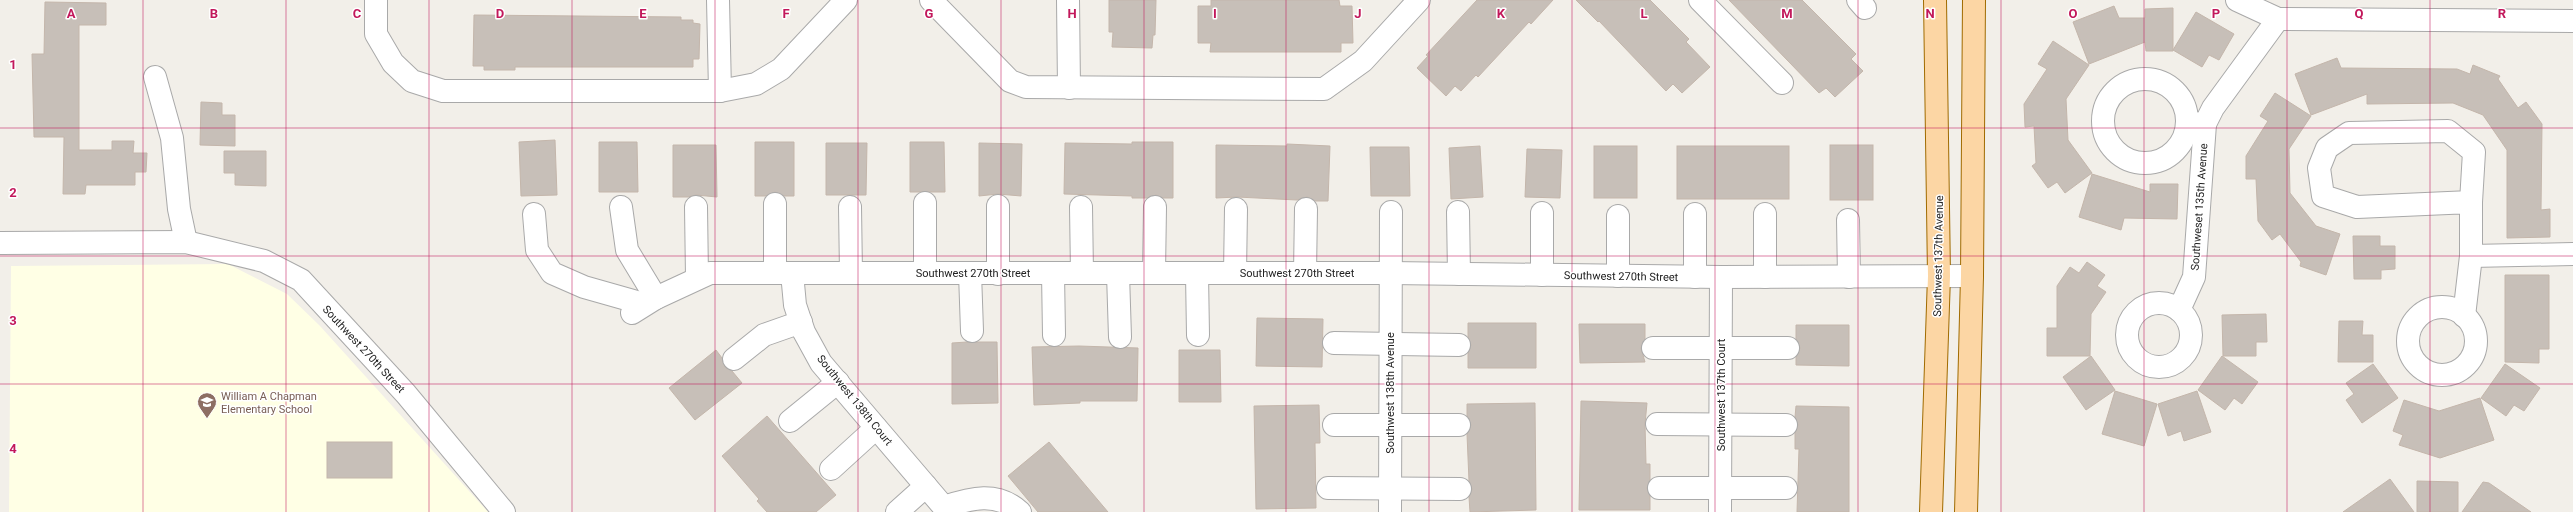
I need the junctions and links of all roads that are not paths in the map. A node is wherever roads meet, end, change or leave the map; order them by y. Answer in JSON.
{"nodes":[{"id":1,"x":376,"y":0,"type":"edge"},
{"id":2,"x":718,"y":0,"type":"edge"},
{"id":3,"x":846,"y":0,"type":"edge"},
{"id":4,"x":931,"y":0,"type":"edge"},
{"id":5,"x":1068,"y":0,"type":"edge"},
{"id":6,"x":1419,"y":0,"type":"edge"},
{"id":7,"x":1700,"y":0,"type":"edge"},
{"id":8,"x":1935,"y":0,"type":"edge"},
{"id":9,"x":1974,"y":0,"type":"edge"},
{"id":10,"x":2237,"y":0,"type":"edge"},
{"id":11,"x":2278,"y":19,"type":"junction"},
{"id":12,"x":2573,"y":21,"type":"edge"},
{"id":13,"x":155,"y":77,"type":"dead end"},
{"id":14,"x":1782,"y":83,"type":"dead end"},
{"id":15,"x":1069,"y":88,"type":"junction"},
{"id":16,"x":720,"y":91,"type":"junction"},
{"id":17,"x":2471,"y":202,"type":"junction"},
{"id":18,"x":925,"y":203,"type":"dead end"},
{"id":19,"x":775,"y":204,"type":"dead end"},
{"id":20,"x":998,"y":206,"type":"dead end"},
{"id":21,"x":621,"y":207,"type":"dead end"},
{"id":22,"x":696,"y":207,"type":"dead end"},
{"id":23,"x":850,"y":207,"type":"dead end"},
{"id":24,"x":1081,"y":207,"type":"dead end"},
{"id":25,"x":1155,"y":208,"type":"dead end"},
{"id":26,"x":1236,"y":208,"type":"dead end"},
{"id":27,"x":1306,"y":209,"type":"dead end"},
{"id":28,"x":1391,"y":212,"type":"dead end"},
{"id":29,"x":1458,"y":212,"type":"dead end"},
{"id":30,"x":1542,"y":213,"type":"dead end"},
{"id":31,"x":534,"y":214,"type":"dead end"},
{"id":32,"x":1695,"y":214,"type":"dead end"},
{"id":33,"x":1765,"y":214,"type":"dead end"},
{"id":34,"x":1618,"y":216,"type":"dead end"},
{"id":35,"x":1848,"y":220,"type":"dead end"},
{"id":36,"x":186,"y":242,"type":"junction"},
{"id":37,"x":0,"y":243,"type":"edge"},
{"id":38,"x":2573,"y":254,"type":"edge"},
{"id":39,"x":2471,"y":256,"type":"junction"},
{"id":40,"x":784,"y":273,"type":"junction"},
{"id":41,"x":851,"y":273,"type":"junction"},
{"id":42,"x":925,"y":273,"type":"junction"},
{"id":43,"x":970,"y":273,"type":"junction"},
{"id":44,"x":1053,"y":273,"type":"junction"},
{"id":45,"x":1082,"y":273,"type":"junction"},
{"id":46,"x":1154,"y":273,"type":"junction"},
{"id":47,"x":1305,"y":273,"type":"junction"},
{"id":48,"x":1390,"y":273,"type":"junction"},
{"id":49,"x":998,"y":274,"type":"junction"},
{"id":50,"x":1118,"y":274,"type":"junction"},
{"id":51,"x":1197,"y":274,"type":"junction"},
{"id":52,"x":1236,"y":274,"type":"junction"},
{"id":53,"x":1460,"y":274,"type":"junction"},
{"id":54,"x":1542,"y":275,"type":"junction"},
{"id":55,"x":1618,"y":276,"type":"junction"},
{"id":56,"x":1939,"y":276,"type":"junction"},
{"id":57,"x":1972,"y":276,"type":"junction"},
{"id":58,"x":697,"y":277,"type":"junction"},
{"id":59,"x":1696,"y":277,"type":"junction"},
{"id":60,"x":1721,"y":277,"type":"junction"},
{"id":61,"x":1849,"y":277,"type":"junction"},
{"id":62,"x":1765,"y":278,"type":"junction"},
{"id":63,"x":644,"y":305,"type":"junction"},
{"id":64,"x":2179,"y":310,"type":"dead end"},
{"id":65,"x":2464,"y":316,"type":"dead end"},
{"id":66,"x":801,"y":322,"type":"junction"},
{"id":67,"x":972,"y":331,"type":"dead end"},
{"id":68,"x":1054,"y":334,"type":"dead end"},
{"id":69,"x":1198,"y":335,"type":"dead end"},
{"id":70,"x":1120,"y":337,"type":"dead end"},
{"id":71,"x":1334,"y":343,"type":"dead end"},
{"id":72,"x":1390,"y":345,"type":"junction"},
{"id":73,"x":1459,"y":345,"type":"dead end"},
{"id":74,"x":1653,"y":348,"type":"dead end"},
{"id":75,"x":1721,"y":348,"type":"junction"},
{"id":76,"x":1788,"y":348,"type":"dead end"},
{"id":77,"x":734,"y":359,"type":"dead end"},
{"id":78,"x":838,"y":382,"type":"junction"},
{"id":79,"x":790,"y":421,"type":"dead end"},
{"id":80,"x":1390,"y":424,"type":"junction"},
{"id":81,"x":1657,"y":424,"type":"dead end"},
{"id":82,"x":1334,"y":425,"type":"dead end"},
{"id":83,"x":1459,"y":425,"type":"dead end"},
{"id":84,"x":1720,"y":425,"type":"junction"},
{"id":85,"x":1786,"y":425,"type":"dead end"},
{"id":86,"x":876,"y":428,"type":"junction"},
{"id":87,"x":831,"y":469,"type":"dead end"},
{"id":88,"x":926,"y":486,"type":"junction"},
{"id":89,"x":1328,"y":488,"type":"dead end"},
{"id":90,"x":1390,"y":488,"type":"junction"},
{"id":91,"x":1659,"y":488,"type":"dead end"},
{"id":92,"x":1720,"y":488,"type":"junction"},
{"id":93,"x":1786,"y":488,"type":"dead end"},
{"id":94,"x":1460,"y":489,"type":"dead end"},
{"id":95,"x":946,"y":509,"type":"edge"},
{"id":96,"x":504,"y":512,"type":"edge"},
{"id":97,"x":897,"y":512,"type":"edge"},
{"id":98,"x":1020,"y":512,"type":"edge"},
{"id":99,"x":1390,"y":512,"type":"edge"},
{"id":100,"x":1720,"y":512,"type":"edge"},
{"id":101,"x":1931,"y":512,"type":"edge"},
{"id":102,"x":1966,"y":512,"type":"edge"}],
"edges":[{"from":1,"to":16,"type":"street"},
{"from":2,"to":16,"type":"street"},
{"from":3,"to":16,"type":"street"},
{"from":4,"to":15,"type":"street"},
{"from":5,"to":15,"type":"street"},
{"from":6,"to":15,"type":"street"},
{"from":7,"to":14,"type":"street"},
{"from":8,"to":56,"type":"main road","name":"Southwest 137th Avenue"},
{"from":9,"to":57,"type":"main road"},
{"from":10,"to":11,"type":"street"},
{"from":11,"to":12,"type":"street"},
{"from":11,"to":64,"type":"street","name":"Southweset 135th Avenue"},
{"from":13,"to":36,"type":"street"},
{"from":17,"to":17,"type":"street"},
{"from":17,"to":39,"type":"street"},
{"from":18,"to":42,"type":"street"},
{"from":19,"to":40,"type":"street","name":"Southwest 138th Court"},
{"from":20,"to":49,"type":"street"},
{"from":21,"to":63,"type":"street"},
{"from":22,"to":58,"type":"street"},
{"from":23,"to":41,"type":"street"},
{"from":24,"to":45,"type":"street"},
{"from":25,"to":46,"type":"street"},
{"from":26,"to":52,"type":"street"},
{"from":27,"to":47,"type":"street"},
{"from":28,"to":48,"type":"street","name":"Southwest 138th Avenue"},
{"from":29,"to":53,"type":"street"},
{"from":30,"to":54,"type":"street"},
{"from":31,"to":63,"type":"street"},
{"from":32,"to":59,"type":"street"},
{"from":33,"to":62,"type":"street"},
{"from":34,"to":55,"type":"street"},
{"from":35,"to":61,"type":"street"},
{"from":36,"to":37,"type":"street","name":"Southwest 270th Street"},
{"from":36,"to":96,"type":"street","name":"Southwest 270th Street"},
{"from":38,"to":39,"type":"street"},
{"from":39,"to":65,"type":"street"},
{"from":40,"to":41,"type":"street","name":"Southwest 270th Street"},
{"from":40,"to":58,"type":"street","name":"Southwest 270th Street"},
{"from":40,"to":66,"type":"street","name":"Southwest 138th Court"},
{"from":41,"to":42,"type":"street","name":"Southwest 270th Street"},
{"from":42,"to":43,"type":"street","name":"Southwest 270th Street"},
{"from":43,"to":49,"type":"street","name":"Southwest 270th Street"},
{"from":43,"to":67,"type":"street"},
{"from":44,"to":45,"type":"street","name":"Southwest 270th Street"},
{"from":44,"to":49,"type":"street","name":"Southwest 270th Street"},
{"from":44,"to":68,"type":"street"},
{"from":45,"to":50,"type":"street","name":"Southwest 270th Street"},
{"from":46,"to":50,"type":"street","name":"Southwest 270th Street"},
{"from":46,"to":51,"type":"street","name":"Southwest 270th Street"},
{"from":47,"to":48,"type":"street","name":"Southwest 270th Street"},
{"from":47,"to":52,"type":"street","name":"Southwest 270th Street"},
{"from":48,"to":53,"type":"street","name":"Southwest 270th Street"},
{"from":48,"to":72,"type":"street","name":"Southwest 138th Avenue"},
{"from":50,"to":70,"type":"street"},
{"from":51,"to":52,"type":"street","name":"Southwest 270th Street"},
{"from":51,"to":69,"type":"street"},
{"from":53,"to":54,"type":"street","name":"Southwest 270th Street"},
{"from":54,"to":55,"type":"street","name":"Southwest 270th Street"},
{"from":55,"to":59,"type":"street","name":"Southwest 270th Street"},
{"from":56,"to":57,"type":"street","name":"Southwest 270th Street"},
{"from":56,"to":61,"type":"street","name":"Southwest 270th Street"},
{"from":56,"to":101,"type":"main road","name":"Southwest 137th Avenue"},
{"from":57,"to":102,"type":"main road"},
{"from":58,"to":63,"type":"street","name":"Southwest 270th Street"},
{"from":59,"to":60,"type":"street","name":"Southwest 270th Street"},
{"from":60,"to":62,"type":"street","name":"Southwest 270th Street"},
{"from":60,"to":75,"type":"street","name":"Southwest 137th Court"},
{"from":61,"to":62,"type":"street","name":"Southwest 270th Street"},
{"from":66,"to":77,"type":"street"},
{"from":66,"to":78,"type":"street","name":"Southwest 138th Court"},
{"from":71,"to":72,"type":"street"},
{"from":72,"to":73,"type":"street"},
{"from":72,"to":80,"type":"street","name":"Southwest 138th Avenue"},
{"from":74,"to":75,"type":"street"},
{"from":75,"to":76,"type":"street"},
{"from":75,"to":84,"type":"street","name":"Southwest 137th Court"},
{"from":78,"to":79,"type":"street"},
{"from":78,"to":86,"type":"street","name":"Southwest 138th Court"},
{"from":80,"to":82,"type":"street"},
{"from":80,"to":83,"type":"street"},
{"from":80,"to":90,"type":"street","name":"Southwest 138th Avenue"},
{"from":81,"to":84,"type":"street"},
{"from":84,"to":85,"type":"street"},
{"from":84,"to":92,"type":"street","name":"Southwest 137th Court"},
{"from":86,"to":87,"type":"street"},
{"from":86,"to":88,"type":"street","name":"Southwest 138th Court"},
{"from":88,"to":95,"type":"street","name":"Southwest 138th Court"},
{"from":88,"to":97,"type":"street"},
{"from":89,"to":90,"type":"street"},
{"from":90,"to":94,"type":"street"},
{"from":90,"to":99,"type":"street","name":"Southwest 138th Avenue"},
{"from":91,"to":92,"type":"street"},
{"from":92,"to":93,"type":"street"},
{"from":92,"to":100,"type":"street","name":"Southwest 137th Court"},
{"from":95,"to":98,"type":"street"}]}
